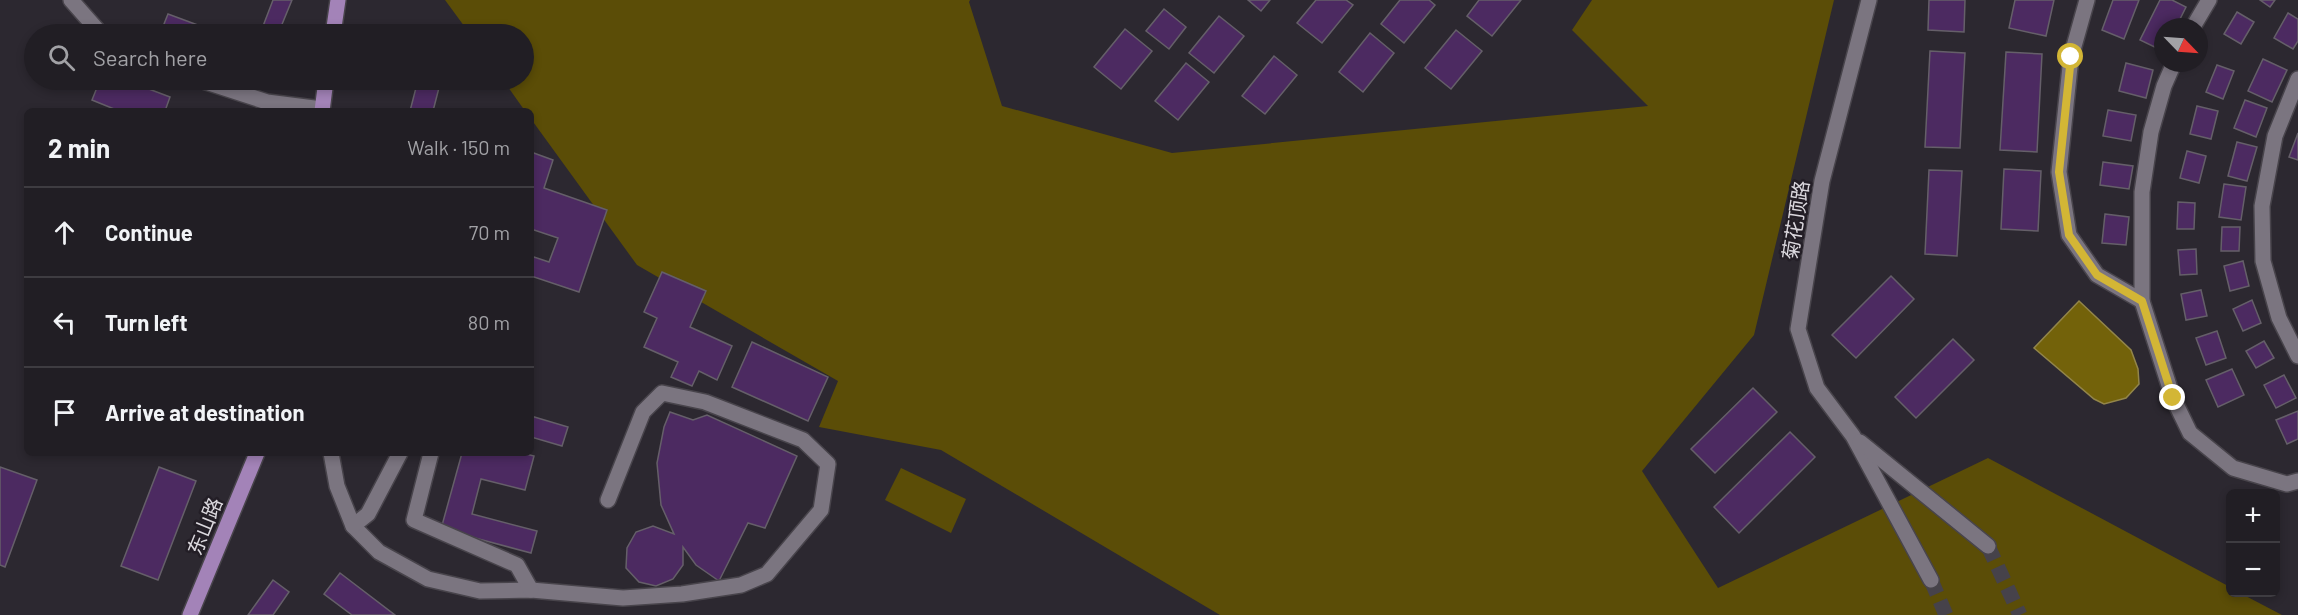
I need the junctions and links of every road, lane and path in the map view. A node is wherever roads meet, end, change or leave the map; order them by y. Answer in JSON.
{"nodes":[{"id":1,"x":71,"y":0,"type":"edge"},
{"id":2,"x":338,"y":0,"type":"edge"},
{"id":3,"x":1869,"y":0,"type":"edge"},
{"id":4,"x":2087,"y":0,"type":"edge"},
{"id":5,"x":2209,"y":0,"type":"edge"},
{"id":6,"x":2198,"y":18,"type":"edge"},
{"id":7,"x":92,"y":24,"type":"edge"},
{"id":8,"x":334,"y":24,"type":"edge"},
{"id":9,"x":2170,"y":72,"type":"edge"},
{"id":10,"x":2298,"y":78,"type":"edge"},
{"id":11,"x":230,"y":90,"type":"edge"},
{"id":12,"x":325,"y":90,"type":"edge"},
{"id":13,"x":308,"y":108,"type":"edge"},
{"id":14,"x":322,"y":108,"type":"edge"},
{"id":15,"x":2142,"y":301,"type":"junction"},
{"id":16,"x":2298,"y":356,"type":"edge"},
{"id":17,"x":1853,"y":436,"type":"junction"},
{"id":18,"x":256,"y":456,"type":"edge"},
{"id":19,"x":332,"y":456,"type":"edge"},
{"id":20,"x":398,"y":456,"type":"edge"},
{"id":21,"x":430,"y":456,"type":"edge"},
{"id":22,"x":2298,"y":481,"type":"edge"},
{"id":23,"x":608,"y":500,"type":"dead end"},
{"id":24,"x":353,"y":526,"type":"junction"},
{"id":25,"x":1988,"y":546,"type":"tunnel mouth"},
{"id":26,"x":1931,"y":580,"type":"tunnel mouth"},
{"id":27,"x":531,"y":590,"type":"junction"},
{"id":28,"x":190,"y":615,"type":"edge"}],
"edges":[{"from":1,"to":7,"type":"street"},
{"from":2,"to":8,"type":"main road"},
{"from":3,"to":17,"type":"street","name":"菊花顶路"},
{"from":4,"to":15,"type":"street"},
{"from":5,"to":6,"type":"street"},
{"from":9,"to":15,"type":"street"},
{"from":10,"to":16,"type":"street"},
{"from":11,"to":13,"type":"street"},
{"from":12,"to":14,"type":"main road"},
{"from":15,"to":22,"type":"street"},
{"from":17,"to":25,"type":"street","name":"菊花顶路"},
{"from":17,"to":26,"type":"street","name":"菊花顶路"},
{"from":18,"to":28,"type":"main road","name":"东山路"},
{"from":19,"to":24,"type":"street"},
{"from":20,"to":24,"type":"street"},
{"from":21,"to":27,"type":"street"},
{"from":23,"to":27,"type":"street"},
{"from":24,"to":27,"type":"street"}]}
